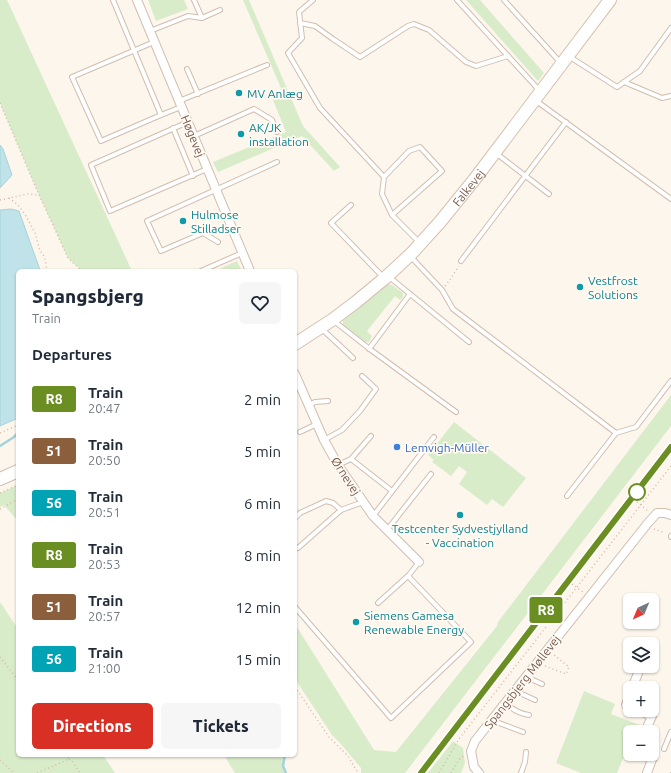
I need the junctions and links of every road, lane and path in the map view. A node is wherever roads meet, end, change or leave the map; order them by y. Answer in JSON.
{"nodes":[{"id":1,"x":114,"y":0,"type":"edge"},
{"id":2,"x":137,"y":0,"type":"edge"},
{"id":3,"x":194,"y":0,"type":"edge"},
{"id":4,"x":313,"y":0,"type":"edge"},
{"id":5,"x":457,"y":0,"type":"edge"},
{"id":6,"x":504,"y":0,"type":"edge"},
{"id":7,"x":610,"y":0,"type":"edge"},
{"id":8,"x":220,"y":10,"type":"dead end"},
{"id":9,"x":202,"y":18,"type":"junction"},
{"id":10,"x":300,"y":24,"type":"junction"},
{"id":11,"x":671,"y":28,"type":"edge"},
{"id":12,"x":150,"y":31,"type":"junction"},
{"id":13,"x":154,"y":42,"type":"junction"},
{"id":14,"x":135,"y":50,"type":"junction"},
{"id":15,"x":508,"y":56,"type":"junction"},
{"id":16,"x":565,"y":60,"type":"junction"},
{"id":17,"x":267,"y":65,"type":"dead end"},
{"id":18,"x":187,"y":69,"type":"dead end"},
{"id":19,"x":624,"y":82,"type":"junction"},
{"id":20,"x":198,"y":94,"type":"junction"},
{"id":21,"x":538,"y":96,"type":"junction"},
{"id":22,"x":671,"y":96,"type":"edge"},
{"id":23,"x":0,"y":103,"type":"edge"},
{"id":24,"x":180,"y":104,"type":"junction"},
{"id":25,"x":162,"y":115,"type":"junction"},
{"id":26,"x":188,"y":122,"type":"junction"},
{"id":27,"x":566,"y":122,"type":"junction"},
{"id":28,"x":173,"y":128,"type":"junction"},
{"id":29,"x":277,"y":132,"type":"dead end"},
{"id":30,"x":193,"y":136,"type":"junction"},
{"id":31,"x":495,"y":153,"type":"junction"},
{"id":32,"x":277,"y":162,"type":"dead end"},
{"id":33,"x":207,"y":169,"type":"junction"},
{"id":34,"x":193,"y":176,"type":"junction"},
{"id":35,"x":525,"y":176,"type":"junction"},
{"id":36,"x":384,"y":177,"type":"junction"},
{"id":37,"x":216,"y":190,"type":"junction"},
{"id":38,"x":549,"y":194,"type":"dead end"},
{"id":39,"x":39,"y":195,"type":"junction"},
{"id":40,"x":9,"y":198,"type":"junction"},
{"id":41,"x":671,"y":199,"type":"edge"},
{"id":42,"x":0,"y":200,"type":"edge"},
{"id":43,"x":351,"y":205,"type":"dead end"},
{"id":44,"x":392,"y":215,"type":"junction"},
{"id":45,"x":218,"y":242,"type":"dead end"},
{"id":46,"x":420,"y":244,"type":"junction"},
{"id":47,"x":242,"y":253,"type":"junction"},
{"id":48,"x":409,"y":255,"type":"junction"},
{"id":49,"x":461,"y":261,"type":"joint"},
{"id":50,"x":47,"y":269,"type":"edge"},
{"id":51,"x":80,"y":269,"type":"edge"},
{"id":52,"x":206,"y":269,"type":"edge"},
{"id":53,"x":249,"y":269,"type":"edge"},
{"id":54,"x":386,"y":277,"type":"junction"},
{"id":55,"x":442,"y":290,"type":"junction"},
{"id":56,"x":410,"y":294,"type":"junction"},
{"id":57,"x":332,"y":320,"type":"junction"},
{"id":58,"x":320,"y":328,"type":"junction"},
{"id":59,"x":469,"y":342,"type":"dead end"},
{"id":60,"x":297,"y":343,"type":"edge"},
{"id":61,"x":369,"y":349,"type":"junction"},
{"id":62,"x":352,"y":358,"type":"dead end"},
{"id":63,"x":362,"y":376,"type":"dead end"},
{"id":64,"x":297,"y":378,"type":"edge"},
{"id":65,"x":671,"y":381,"type":"edge"},
{"id":66,"x":328,"y":401,"type":"dead end"},
{"id":67,"x":309,"y":405,"type":"junction"},
{"id":68,"x":456,"y":412,"type":"dead end"},
{"id":69,"x":317,"y":424,"type":"junction"},
{"id":70,"x":16,"y":426,"type":"edge"},
{"id":71,"x":300,"y":432,"type":"dead end"},
{"id":72,"x":0,"y":433,"type":"edge"},
{"id":73,"x":616,"y":433,"type":"junction"},
{"id":74,"x":371,"y":436,"type":"dead end"},
{"id":75,"x":434,"y":437,"type":"dead end"},
{"id":76,"x":324,"y":440,"type":"junction"},
{"id":77,"x":351,"y":459,"type":"junction"},
{"id":78,"x":338,"y":465,"type":"junction"},
{"id":79,"x":671,"y":466,"type":"edge"},
{"id":80,"x":16,"y":472,"type":"edge"},
{"id":81,"x":432,"y":474,"type":"dead end"},
{"id":82,"x":0,"y":479,"type":"edge"},
{"id":83,"x":16,"y":486,"type":"edge"},
{"id":84,"x":392,"y":491,"type":"junction"},
{"id":85,"x":0,"y":493,"type":"edge"},
{"id":86,"x":567,"y":496,"type":"dead end"},
{"id":87,"x":16,"y":499,"type":"edge"},
{"id":88,"x":363,"y":502,"type":"junction"},
{"id":89,"x":637,"y":502,"type":"dead end"},
{"id":90,"x":641,"y":506,"type":"junction"},
{"id":91,"x":0,"y":509,"type":"edge"},
{"id":92,"x":341,"y":510,"type":"junction"},
{"id":93,"x":671,"y":515,"type":"edge"},
{"id":94,"x":297,"y":516,"type":"edge"},
{"id":95,"x":373,"y":516,"type":"junction"},
{"id":96,"x":654,"y":516,"type":"junction"},
{"id":97,"x":652,"y":528,"type":"dead end"},
{"id":98,"x":387,"y":531,"type":"junction"},
{"id":99,"x":665,"y":533,"type":"dead end"},
{"id":100,"x":298,"y":548,"type":"dead end"},
{"id":101,"x":419,"y":562,"type":"joint"},
{"id":102,"x":408,"y":576,"type":"junction"},
{"id":103,"x":572,"y":584,"type":"dead end"},
{"id":104,"x":577,"y":587,"type":"junction"},
{"id":105,"x":589,"y":597,"type":"junction"},
{"id":106,"x":378,"y":603,"type":"dead end"},
{"id":107,"x":297,"y":609,"type":"edge"},
{"id":108,"x":547,"y":650,"type":"junction"},
{"id":109,"x":0,"y":657,"type":"edge"},
{"id":110,"x":543,"y":666,"type":"dead end"},
{"id":111,"x":528,"y":675,"type":"junction"},
{"id":112,"x":16,"y":677,"type":"edge"},
{"id":113,"x":542,"y":684,"type":"dead end"},
{"id":114,"x":516,"y":689,"type":"junction"},
{"id":115,"x":297,"y":690,"type":"edge"},
{"id":116,"x":535,"y":700,"type":"dead end"},
{"id":117,"x":505,"y":703,"type":"junction"},
{"id":118,"x":529,"y":715,"type":"dead end"},
{"id":119,"x":493,"y":718,"type":"junction"},
{"id":120,"x":523,"y":732,"type":"dead end"},
{"id":121,"x":671,"y":732,"type":"edge"},
{"id":122,"x":664,"y":749,"type":"dead end"},
{"id":123,"x":471,"y":752,"type":"junction"},
{"id":124,"x":526,"y":752,"type":"dead end"},
{"id":125,"x":69,"y":758,"type":"joint"},
{"id":126,"x":0,"y":760,"type":"edge"},
{"id":127,"x":651,"y":761,"type":"edge"},
{"id":128,"x":14,"y":773,"type":"edge"},
{"id":129,"x":37,"y":773,"type":"edge"},
{"id":130,"x":80,"y":773,"type":"edge"},
{"id":131,"x":358,"y":773,"type":"edge"},
{"id":132,"x":439,"y":773,"type":"edge"},
{"id":133,"x":451,"y":773,"type":"edge"},
{"id":134,"x":478,"y":773,"type":"edge"},
{"id":135,"x":520,"y":773,"type":"edge"},
{"id":136,"x":647,"y":773,"type":"edge"}],
"edges":[{"from":1,"to":14,"type":"lane"},
{"from":2,"to":12,"type":"street","name":"Høgevej"},
{"from":3,"to":9,"type":"lane"},
{"from":4,"to":10,"type":"lane"},
{"from":5,"to":15,"type":"lane"},
{"from":6,"to":16,"type":"lane"},
{"from":7,"to":16,"type":"street","name":"Falkevej"},
{"from":8,"to":9,"type":"lane"},
{"from":9,"to":12,"type":"lane"},
{"from":10,"to":15,"type":"lane"},
{"from":10,"to":36,"type":"lane"},
{"from":11,"to":19,"type":"lane"},
{"from":12,"to":13,"type":"street","name":"Høgevej"},
{"from":13,"to":14,"type":"lane"},
{"from":13,"to":24,"type":"street","name":"Høgevej"},
{"from":14,"to":25,"type":"lane"},
{"from":14,"to":25,"type":"lane"},
{"from":15,"to":21,"type":"lane"},
{"from":16,"to":19,"type":"lane"},
{"from":16,"to":21,"type":"street","name":"Falkevej"},
{"from":17,"to":20,"type":"lane"},
{"from":18,"to":20,"type":"lane"},
{"from":19,"to":22,"type":"lane"},
{"from":20,"to":24,"type":"lane"},
{"from":21,"to":27,"type":"lane"},
{"from":21,"to":31,"type":"street","name":"Falkevej"},
{"from":23,"to":39,"type":"path"},
{"from":24,"to":25,"type":"lane"},
{"from":24,"to":26,"type":"street","name":"Høgevej"},
{"from":26,"to":28,"type":"lane"},
{"from":26,"to":30,"type":"street","name":"Høgevej"},
{"from":27,"to":35,"type":"lane"},
{"from":27,"to":41,"type":"lane"},
{"from":28,"to":34,"type":"lane"},
{"from":28,"to":34,"type":"lane"},
{"from":29,"to":30,"type":"lane"},
{"from":30,"to":33,"type":"street","name":"Høgevej"},
{"from":31,"to":35,"type":"lane"},
{"from":31,"to":46,"type":"street","name":"Falkevej"},
{"from":32,"to":37,"type":"lane"},
{"from":33,"to":34,"type":"lane"},
{"from":33,"to":37,"type":"street","name":"Høgevej"},
{"from":35,"to":38,"type":"lane"},
{"from":35,"to":49,"type":"lane"},
{"from":36,"to":44,"type":"lane"},
{"from":36,"to":44,"type":"lane"},
{"from":37,"to":45,"type":"lane"},
{"from":37,"to":47,"type":"street","name":"Høgevej"},
{"from":39,"to":40,"type":"path"},
{"from":39,"to":51,"type":"path"},
{"from":40,"to":42,"type":"path"},
{"from":40,"to":50,"type":"path"},
{"from":43,"to":54,"type":"lane"},
{"from":44,"to":46,"type":"lane"},
{"from":46,"to":48,"type":"street","name":"Falkevej"},
{"from":47,"to":52,"type":"lane"},
{"from":47,"to":53,"type":"street","name":"Høgevej"},
{"from":48,"to":54,"type":"street","name":"Falkevej"},
{"from":48,"to":55,"type":"lane"},
{"from":49,"to":55,"type":"path"},
{"from":54,"to":56,"type":"lane"},
{"from":54,"to":57,"type":"street","name":"Falkevej"},
{"from":55,"to":73,"type":"lane"},
{"from":56,"to":59,"type":"lane"},
{"from":56,"to":61,"type":"lane"},
{"from":57,"to":58,"type":"street","name":"Falkevej"},
{"from":57,"to":61,"type":"lane"},
{"from":58,"to":60,"type":"street","name":"Falkevej"},
{"from":58,"to":62,"type":"lane"},
{"from":61,"to":68,"type":"lane"},
{"from":63,"to":76,"type":"lane"},
{"from":64,"to":67,"type":"street","name":"Ørnevej"},
{"from":65,"to":73,"type":"lane"},
{"from":66,"to":67,"type":"lane"},
{"from":67,"to":69,"type":"street","name":"Ørnevej"},
{"from":69,"to":71,"type":"lane"},
{"from":69,"to":76,"type":"street","name":"Ørnevej"},
{"from":70,"to":72,"type":"path"},
{"from":73,"to":86,"type":"lane"},
{"from":74,"to":77,"type":"lane"},
{"from":75,"to":84,"type":"lane"},
{"from":76,"to":78,"type":"street","name":"Ørnevej"},
{"from":77,"to":78,"type":"lane"},
{"from":77,"to":84,"type":"lane"},
{"from":78,"to":88,"type":"street","name":"Ørnevej"},
{"from":79,"to":90,"type":"path"},
{"from":80,"to":82,"type":"street"},
{"from":81,"to":98,"type":"lane"},
{"from":83,"to":85,"type":"path"},
{"from":84,"to":95,"type":"lane"},
{"from":87,"to":91,"type":"path"},
{"from":88,"to":92,"type":"lane"},
{"from":88,"to":95,"type":"street","name":"Ørnevej"},
{"from":89,"to":90,"type":"path"},
{"from":90,"to":96,"type":"path"},
{"from":90,"to":104,"type":"path"},
{"from":92,"to":94,"type":"lane"},
{"from":92,"to":100,"type":"lane"},
{"from":93,"to":96,"type":"street"},
{"from":95,"to":98,"type":"street","name":"Ørnevej"},
{"from":96,"to":105,"type":"street","name":"Spangsbjerg Møllevej"},
{"from":97,"to":99,"type":"path"},
{"from":98,"to":101,"type":"street","name":"Ørnevej"},
{"from":101,"to":102,"type":"lane"},
{"from":102,"to":106,"type":"lane"},
{"from":102,"to":107,"type":"lane"},
{"from":103,"to":104,"type":"path"},
{"from":104,"to":105,"type":"path"},
{"from":104,"to":132,"type":"path"},
{"from":105,"to":108,"type":"street","name":"Spangsbjerg Møllevej"},
{"from":108,"to":110,"type":"path"},
{"from":108,"to":111,"type":"street","name":"Spangsbjerg Møllevej"},
{"from":109,"to":112,"type":"path"},
{"from":111,"to":113,"type":"lane"},
{"from":111,"to":114,"type":"street","name":"Spangsbjerg Møllevej"},
{"from":114,"to":116,"type":"lane"},
{"from":114,"to":117,"type":"street","name":"Spangsbjerg Møllevej"},
{"from":115,"to":131,"type":"path"},
{"from":117,"to":118,"type":"lane"},
{"from":117,"to":119,"type":"street","name":"Spangsbjerg Møllevej"},
{"from":119,"to":120,"type":"lane"},
{"from":119,"to":123,"type":"street","name":"Spangsbjerg Møllevej"},
{"from":121,"to":122,"type":"lane"},
{"from":123,"to":133,"type":"path"},
{"from":123,"to":134,"type":"street"},
{"from":124,"to":135,"type":"lane"},
{"from":125,"to":129,"type":"path"},
{"from":125,"to":130,"type":"path"},
{"from":126,"to":128,"type":"path"},
{"from":127,"to":136,"type":"street"}]}
